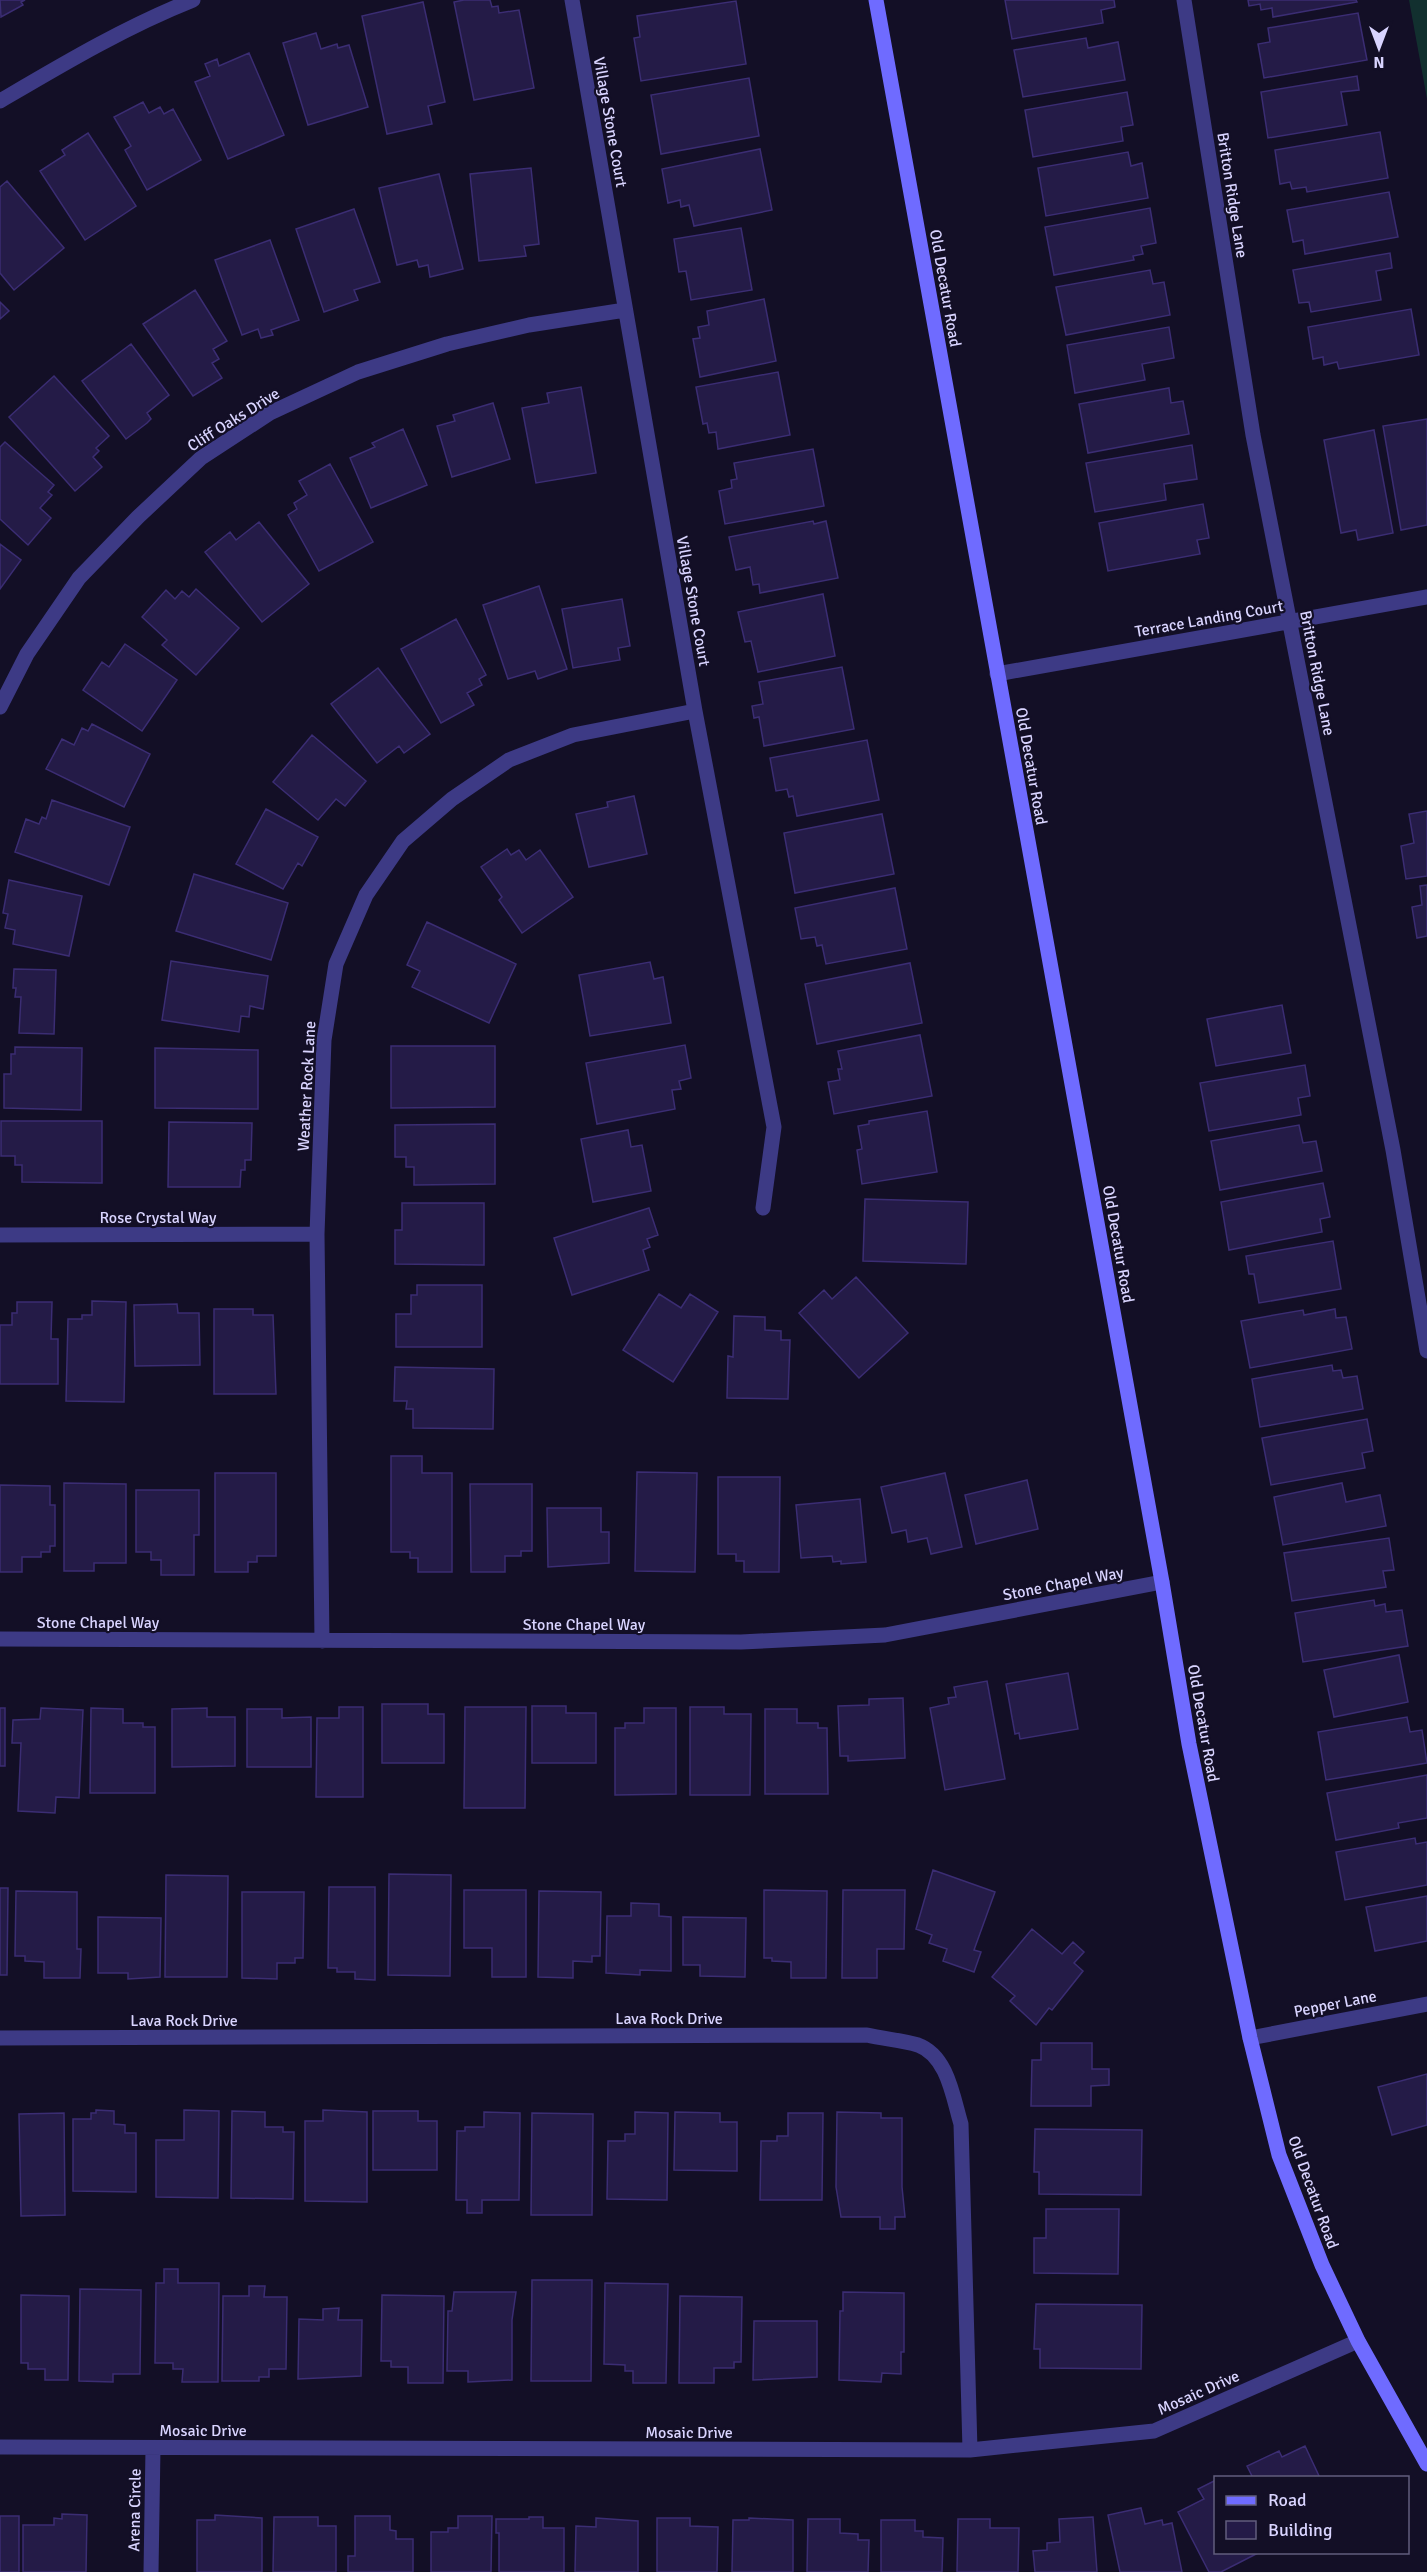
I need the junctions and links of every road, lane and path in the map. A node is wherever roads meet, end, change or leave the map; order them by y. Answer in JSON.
{"nodes":[{"id":1,"x":193,"y":0,"type":"edge"},
{"id":2,"x":572,"y":0,"type":"edge"},
{"id":3,"x":876,"y":0,"type":"edge"},
{"id":4,"x":1184,"y":0,"type":"edge"},
{"id":5,"x":0,"y":101,"type":"edge"},
{"id":6,"x":625,"y":310,"type":"junction"},
{"id":7,"x":1427,"y":597,"type":"edge"},
{"id":8,"x":1289,"y":622,"type":"junction"},
{"id":9,"x":998,"y":674,"type":"junction"},
{"id":10,"x":0,"y":707,"type":"edge"},
{"id":11,"x":694,"y":711,"type":"junction"},
{"id":12,"x":763,"y":1208,"type":"dead end"},
{"id":13,"x":316,"y":1234,"type":"junction"},
{"id":14,"x":0,"y":1235,"type":"edge"},
{"id":15,"x":1427,"y":1351,"type":"edge"},
{"id":16,"x":1162,"y":1582,"type":"junction"},
{"id":17,"x":0,"y":1640,"type":"edge"},
{"id":18,"x":322,"y":1641,"type":"junction"},
{"id":19,"x":1427,"y":2004,"type":"edge"},
{"id":20,"x":0,"y":2038,"type":"edge"},
{"id":21,"x":1250,"y":2038,"type":"junction"},
{"id":22,"x":1358,"y":2341,"type":"junction"},
{"id":23,"x":0,"y":2447,"type":"edge"},
{"id":24,"x":153,"y":2448,"type":"junction"},
{"id":25,"x":970,"y":2451,"type":"junction"},
{"id":26,"x":1427,"y":2464,"type":"edge"},
{"id":27,"x":151,"y":2572,"type":"edge"}],
"edges":[{"from":1,"to":5,"type":"street"},
{"from":2,"to":6,"type":"street","name":"Village Stone Court"},
{"from":3,"to":9,"type":"street","name":"Old Decatur Road"},
{"from":4,"to":8,"type":"street","name":"Britton Ridge Lane"},
{"from":6,"to":10,"type":"street","name":"Cliff Oaks Drive"},
{"from":6,"to":11,"type":"street","name":"Village Stone Court"},
{"from":7,"to":8,"type":"street","name":"Terrace Landing Court"},
{"from":8,"to":9,"type":"street","name":"Terrace Landing Court"},
{"from":8,"to":15,"type":"street","name":"Britton Ridge Lane"},
{"from":9,"to":16,"type":"street","name":"Old Decatur Road"},
{"from":11,"to":12,"type":"street","name":"Village Stone Court"},
{"from":11,"to":13,"type":"street","name":"Weather Rock Lane"},
{"from":13,"to":14,"type":"street","name":"Rose Crystal Way"},
{"from":13,"to":18,"type":"street","name":"Weather Rock Lane"},
{"from":16,"to":18,"type":"street","name":"Stone Chapel Way"},
{"from":16,"to":21,"type":"street","name":"Old Decatur Road"},
{"from":17,"to":18,"type":"street","name":"Stone Chapel Way"},
{"from":19,"to":21,"type":"street","name":"Pepper Lane"},
{"from":20,"to":25,"type":"street","name":"Lava Rock Drive"},
{"from":21,"to":22,"type":"street","name":"Old Decatur Road"},
{"from":22,"to":25,"type":"street","name":"Mosaic Drive"},
{"from":22,"to":26,"type":"street","name":"Old Decatur Road"},
{"from":23,"to":24,"type":"street","name":"Mosaic Drive"},
{"from":24,"to":25,"type":"street","name":"Mosaic Drive"},
{"from":24,"to":27,"type":"street","name":"Arena Circle"}]}
